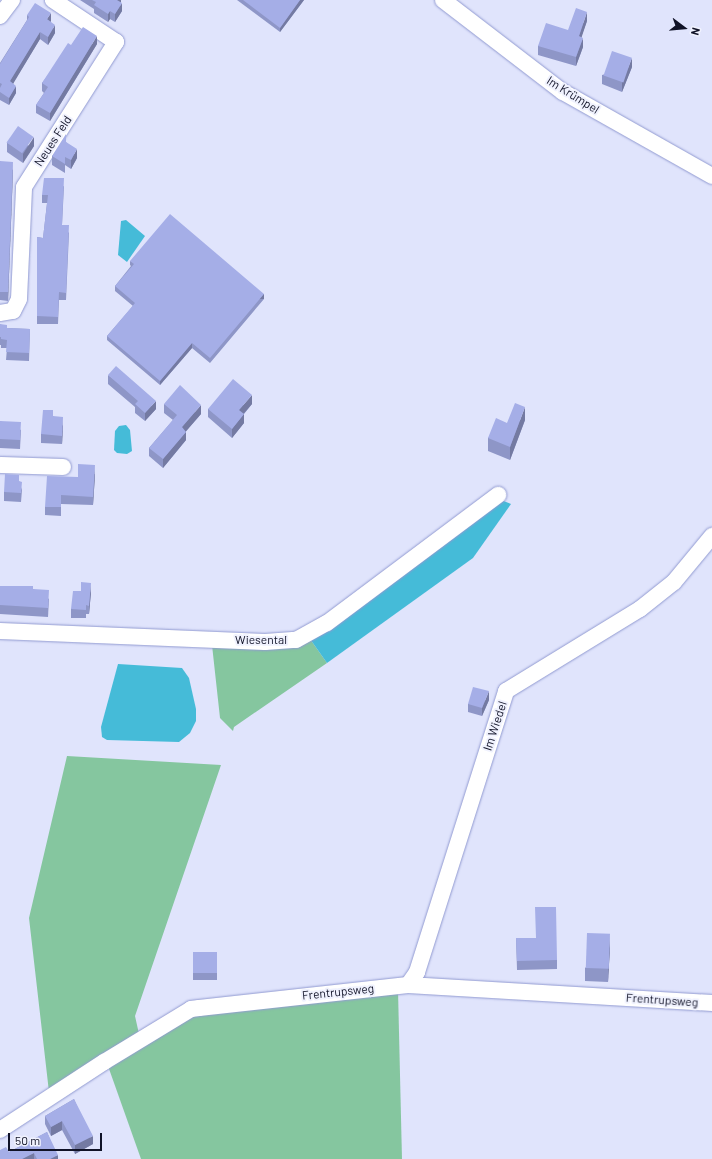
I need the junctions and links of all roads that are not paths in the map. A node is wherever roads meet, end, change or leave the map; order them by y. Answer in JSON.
{"nodes":[{"id":1,"x":12,"y":0,"type":"edge"},
{"id":2,"x":53,"y":0,"type":"edge"},
{"id":3,"x":443,"y":0,"type":"edge"},
{"id":4,"x":0,"y":16,"type":"edge"},
{"id":5,"x":712,"y":176,"type":"edge"},
{"id":6,"x":0,"y":313,"type":"edge"},
{"id":7,"x":0,"y":465,"type":"edge"},
{"id":8,"x":63,"y":467,"type":"dead end"},
{"id":9,"x":498,"y":495,"type":"dead end"},
{"id":10,"x":712,"y":536,"type":"edge"},
{"id":11,"x":0,"y":631,"type":"edge"},
{"id":12,"x":408,"y":985,"type":"junction"},
{"id":13,"x":712,"y":1003,"type":"edge"},
{"id":14,"x":0,"y":1130,"type":"edge"}],
"edges":[{"from":1,"to":4,"type":"street"},
{"from":2,"to":6,"type":"street","name":"Neues Feld"},
{"from":3,"to":5,"type":"street","name":"Im Krümpel"},
{"from":7,"to":8,"type":"street"},
{"from":9,"to":11,"type":"street","name":"Wiesental"},
{"from":10,"to":12,"type":"street","name":"Im Wiedel"},
{"from":12,"to":13,"type":"street","name":"Frentrupsweg"},
{"from":12,"to":14,"type":"street","name":"Frentrupsweg"}]}
